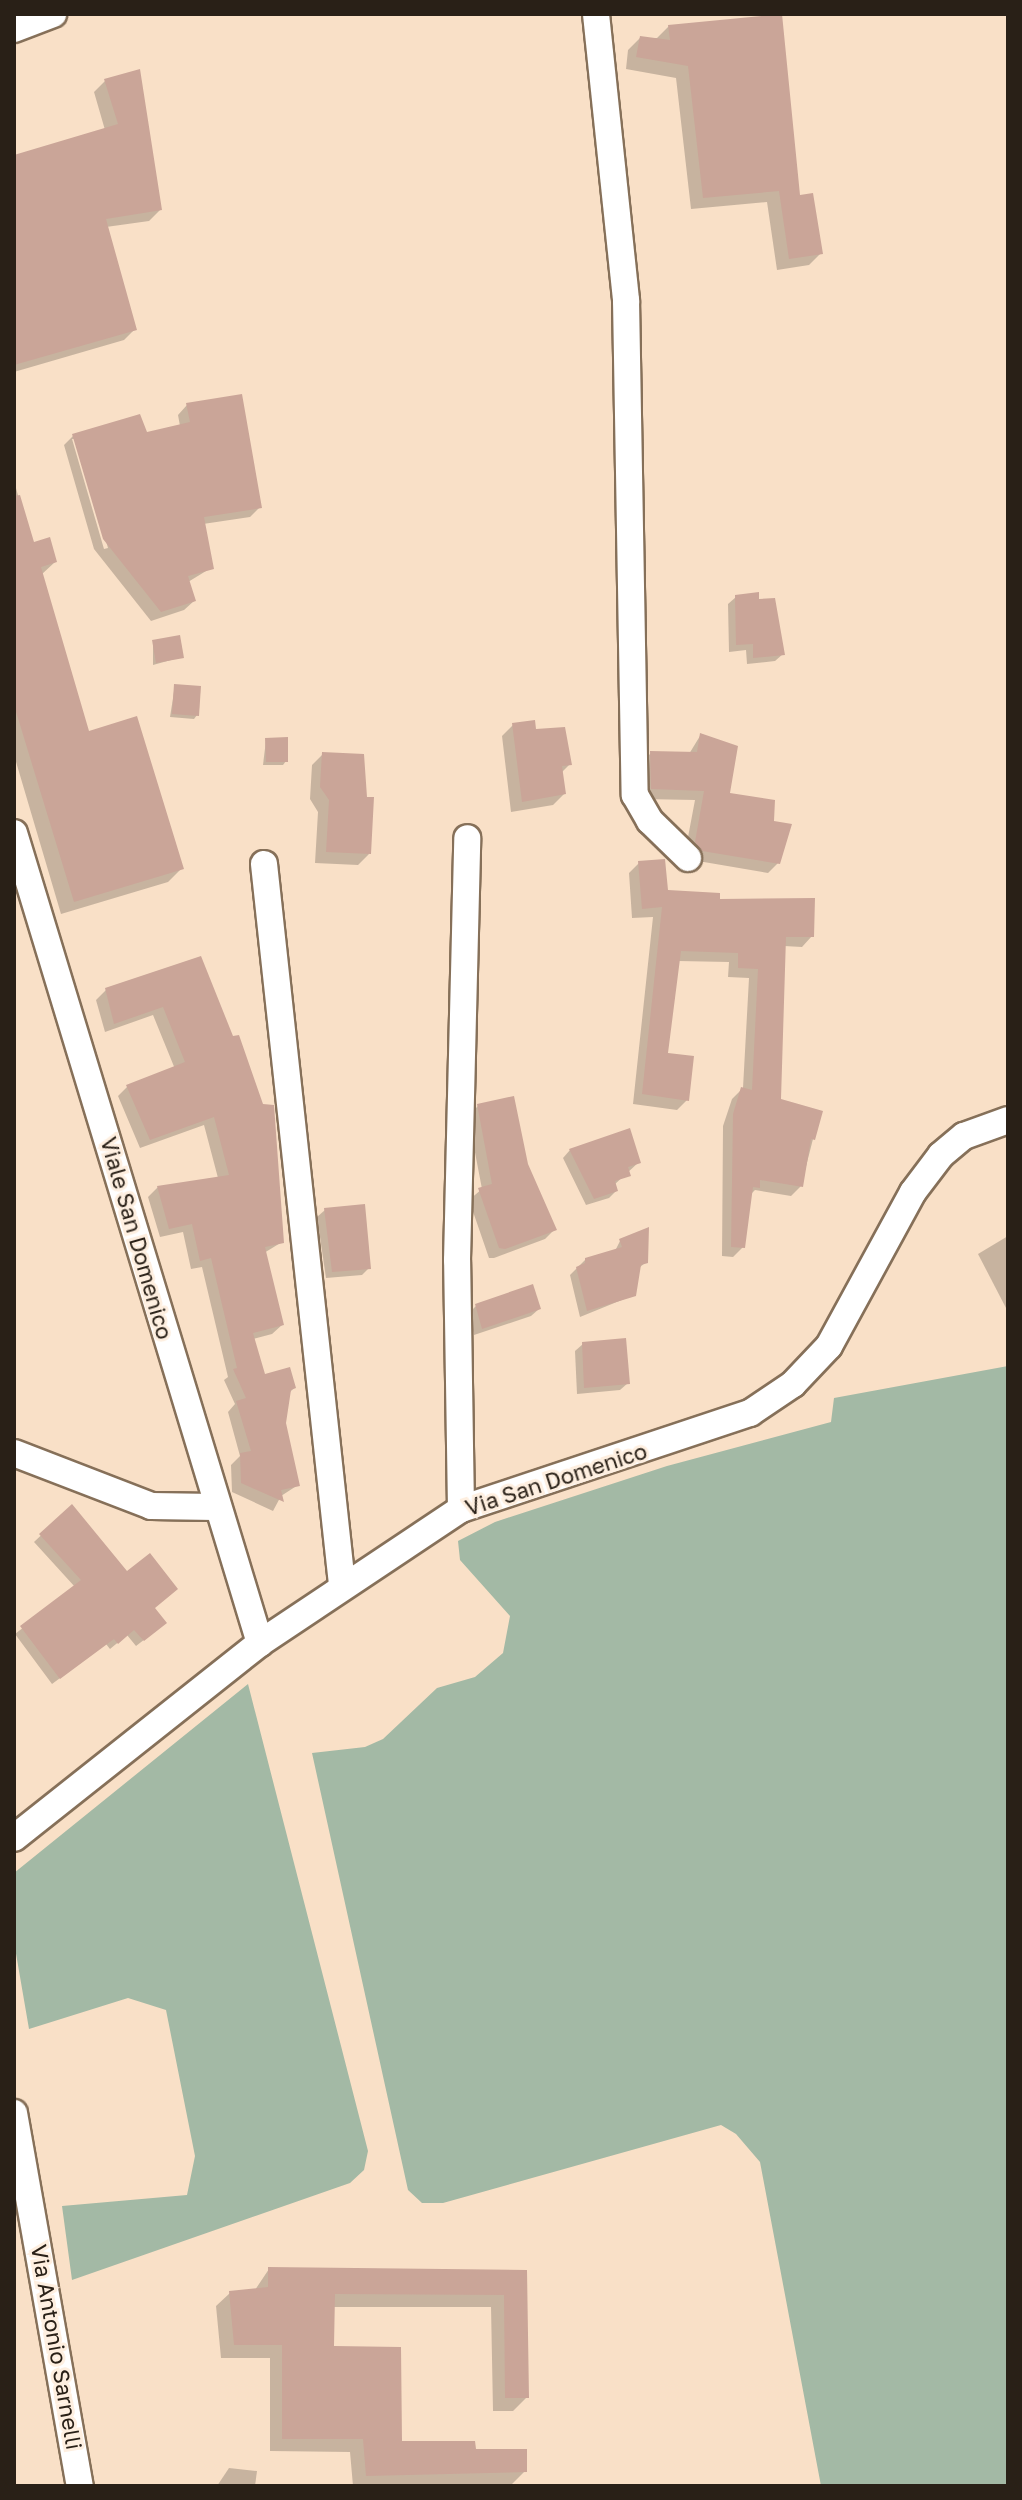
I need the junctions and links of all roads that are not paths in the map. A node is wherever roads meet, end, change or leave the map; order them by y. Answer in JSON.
{"nodes":[{"id":1,"x":53,"y":14,"type":"edge"},
{"id":2,"x":596,"y":14,"type":"edge"},
{"id":3,"x":14,"y":29,"type":"edge"},
{"id":4,"x":14,"y":833,"type":"edge"},
{"id":5,"x":467,"y":838,"type":"dead end"},
{"id":6,"x":688,"y":858,"type":"dead end"},
{"id":7,"x":264,"y":864,"type":"dead end"},
{"id":8,"x":1008,"y":1120,"type":"edge"},
{"id":9,"x":14,"y":1453,"type":"edge"},
{"id":10,"x":215,"y":1507,"type":"junction"},
{"id":11,"x":461,"y":1509,"type":"junction"},
{"id":12,"x":342,"y":1584,"type":"junction"},
{"id":13,"x":260,"y":1643,"type":"junction"},
{"id":14,"x":14,"y":1838,"type":"edge"},
{"id":15,"x":14,"y":2113,"type":"edge"},
{"id":16,"x":80,"y":2486,"type":"edge"}],
"edges":[{"from":1,"to":3,"type":"street"},
{"from":2,"to":6,"type":"street"},
{"from":4,"to":10,"type":"street","name":"Viale San Domenico"},
{"from":5,"to":11,"type":"street"},
{"from":7,"to":12,"type":"street"},
{"from":8,"to":11,"type":"street","name":"Via San Domenico"},
{"from":9,"to":10,"type":"street"},
{"from":10,"to":13,"type":"street","name":"Viale San Domenico"},
{"from":11,"to":12,"type":"street","name":"Via San Domenico"},
{"from":12,"to":13,"type":"street","name":"Via San Domenico"},
{"from":13,"to":14,"type":"street","name":"Via San Domenico"},
{"from":15,"to":16,"type":"street","name":"Via Antonio Sarnelli"}]}
